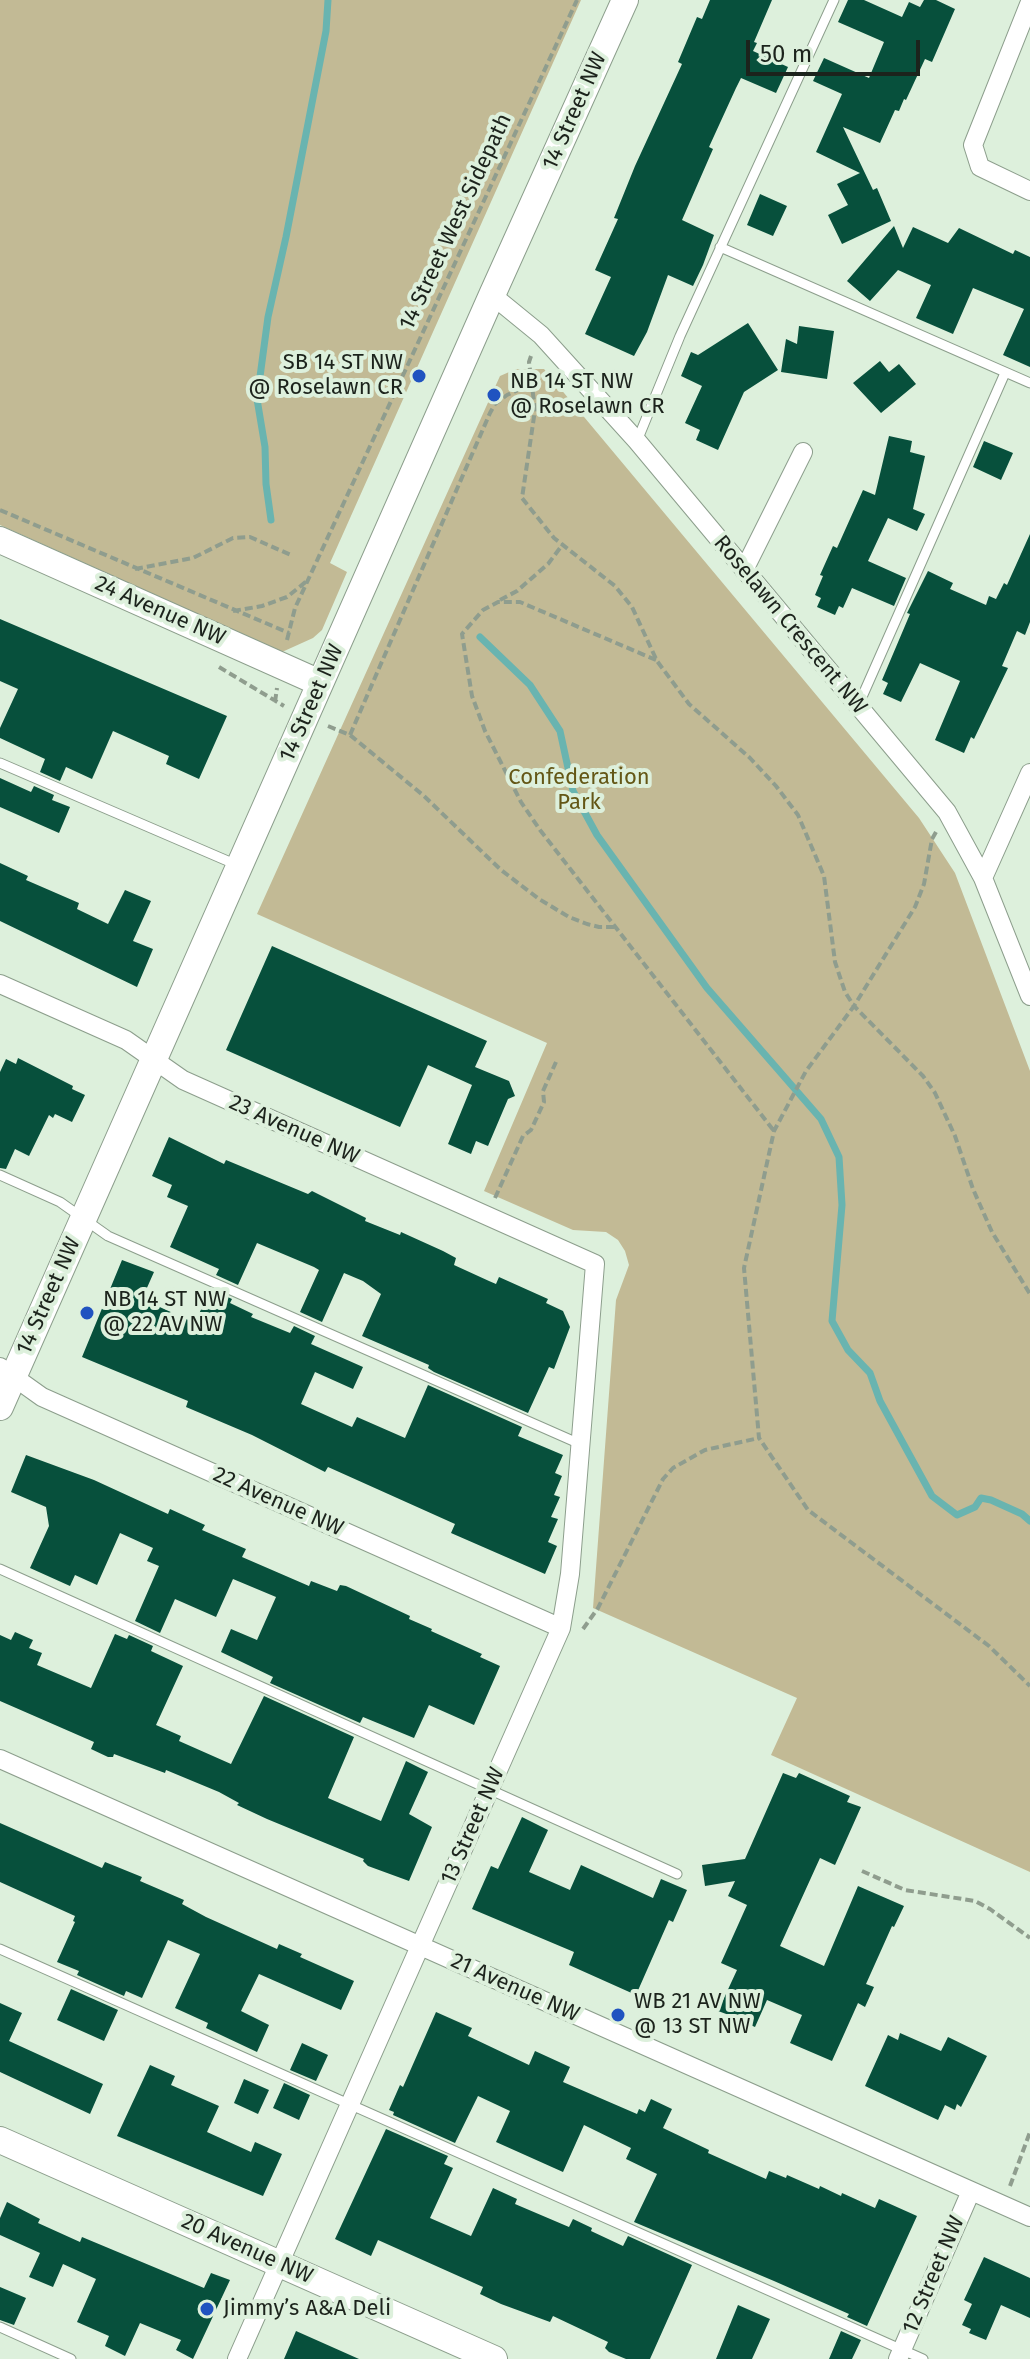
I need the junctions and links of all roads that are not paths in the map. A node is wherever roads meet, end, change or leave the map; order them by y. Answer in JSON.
{"nodes":[{"id":1,"x":625,"y":0,"type":"edge"},
{"id":2,"x":834,"y":0,"type":"edge"},
{"id":3,"x":1030,"y":2,"type":"edge"},
{"id":4,"x":1030,"y":191,"type":"edge"},
{"id":5,"x":720,"y":247,"type":"junction"},
{"id":6,"x":492,"y":295,"type":"junction"},
{"id":7,"x":1005,"y":373,"type":"junction"},
{"id":8,"x":1030,"y":383,"type":"edge"},
{"id":9,"x":637,"y":441,"type":"junction"},
{"id":10,"x":803,"y":452,"type":"dead end"},
{"id":11,"x":0,"y":540,"type":"edge"},
{"id":12,"x":744,"y":570,"type":"junction"},
{"id":13,"x":320,"y":683,"type":"junction"},
{"id":14,"x":858,"y":706,"type":"junction"},
{"id":15,"x":0,"y":763,"type":"edge"},
{"id":16,"x":1030,"y":773,"type":"edge"},
{"id":17,"x":240,"y":866,"type":"junction"},
{"id":18,"x":983,"y":878,"type":"junction"},
{"id":19,"x":0,"y":984,"type":"edge"},
{"id":20,"x":1030,"y":996,"type":"edge"},
{"id":21,"x":155,"y":1059,"type":"junction"},
{"id":22,"x":0,"y":1175,"type":"edge"},
{"id":23,"x":84,"y":1218,"type":"junction"},
{"id":24,"x":595,"y":1264,"type":"joint"},
{"id":25,"x":7,"y":1372,"type":"edge"},
{"id":26,"x":0,"y":1407,"type":"edge"},
{"id":27,"x":580,"y":1444,"type":"junction"},
{"id":28,"x":0,"y":1569,"type":"edge"},
{"id":29,"x":569,"y":1632,"type":"junction"},
{"id":30,"x":0,"y":1759,"type":"edge"},
{"id":31,"x":489,"y":1789,"type":"junction"},
{"id":32,"x":677,"y":1874,"type":"dead end"},
{"id":33,"x":420,"y":1946,"type":"junction"},
{"id":34,"x":0,"y":1949,"type":"edge"},
{"id":35,"x":350,"y":2104,"type":"junction"},
{"id":36,"x":0,"y":2140,"type":"edge"},
{"id":37,"x":971,"y":2191,"type":"junction"},
{"id":38,"x":1030,"y":2217,"type":"edge"},
{"id":39,"x":279,"y":2264,"type":"junction"},
{"id":40,"x":0,"y":2327,"type":"edge"},
{"id":41,"x":900,"y":2354,"type":"edge"},
{"id":42,"x":71,"y":2359,"type":"edge"},
{"id":43,"x":237,"y":2359,"type":"edge"},
{"id":44,"x":494,"y":2359,"type":"edge"},
{"id":45,"x":923,"y":2359,"type":"edge"}],
"edges":[{"from":1,"to":6,"type":"main road","name":"14 Street NW"},
{"from":2,"to":5,"type":"lane"},
{"from":3,"to":4,"type":"street"},
{"from":5,"to":7,"type":"lane"},
{"from":5,"to":9,"type":"lane"},
{"from":6,"to":9,"type":"street","name":"Roselawn Crescent NW"},
{"from":6,"to":13,"type":"main road","name":"14 Street NW"},
{"from":7,"to":8,"type":"lane"},
{"from":7,"to":14,"type":"lane"},
{"from":9,"to":12,"type":"street","name":"Roselawn Crescent NW"},
{"from":10,"to":12,"type":"street"},
{"from":11,"to":13,"type":"main road","name":"24 Avenue NW"},
{"from":12,"to":14,"type":"street","name":"Roselawn Crescent NW"},
{"from":13,"to":17,"type":"main road","name":"14 Street NW"},
{"from":14,"to":18,"type":"street","name":"Roselawn Crescent NW"},
{"from":15,"to":17,"type":"lane"},
{"from":16,"to":18,"type":"street"},
{"from":17,"to":21,"type":"main road","name":"14 Street NW"},
{"from":18,"to":20,"type":"street","name":"Roselawn Crescent NW"},
{"from":19,"to":21,"type":"street","name":"23 Avenue NW"},
{"from":21,"to":23,"type":"main road","name":"14 Street NW"},
{"from":21,"to":24,"type":"street","name":"23 Avenue NW"},
{"from":22,"to":23,"type":"lane"},
{"from":23,"to":25,"type":"main road","name":"14 Street NW"},
{"from":23,"to":27,"type":"lane"},
{"from":24,"to":27,"type":"street","name":"13 Street NW"},
{"from":25,"to":26,"type":"main road","name":"14 Street NW"},
{"from":25,"to":29,"type":"street","name":"22 Avenue NW"},
{"from":27,"to":29,"type":"street","name":"13 Street NW"},
{"from":28,"to":31,"type":"lane"},
{"from":29,"to":31,"type":"street","name":"13 Street NW"},
{"from":30,"to":33,"type":"street","name":"21 Avenue NW"},
{"from":31,"to":32,"type":"lane"},
{"from":31,"to":33,"type":"street","name":"13 Street NW"},
{"from":33,"to":35,"type":"street","name":"13 Street NW"},
{"from":33,"to":37,"type":"street","name":"21 Avenue NW"},
{"from":34,"to":35,"type":"lane"},
{"from":35,"to":39,"type":"street","name":"13 Street NW"},
{"from":35,"to":41,"type":"lane"},
{"from":36,"to":39,"type":"main road","name":"20 Avenue NW"},
{"from":37,"to":38,"type":"street","name":"21 Avenue NW"},
{"from":37,"to":41,"type":"street","name":"12 Street NW"},
{"from":39,"to":43,"type":"street","name":"13 Street NW"},
{"from":39,"to":44,"type":"main road","name":"20 Avenue NW"},
{"from":40,"to":42,"type":"lane"},
{"from":41,"to":45,"type":"lane"}]}
